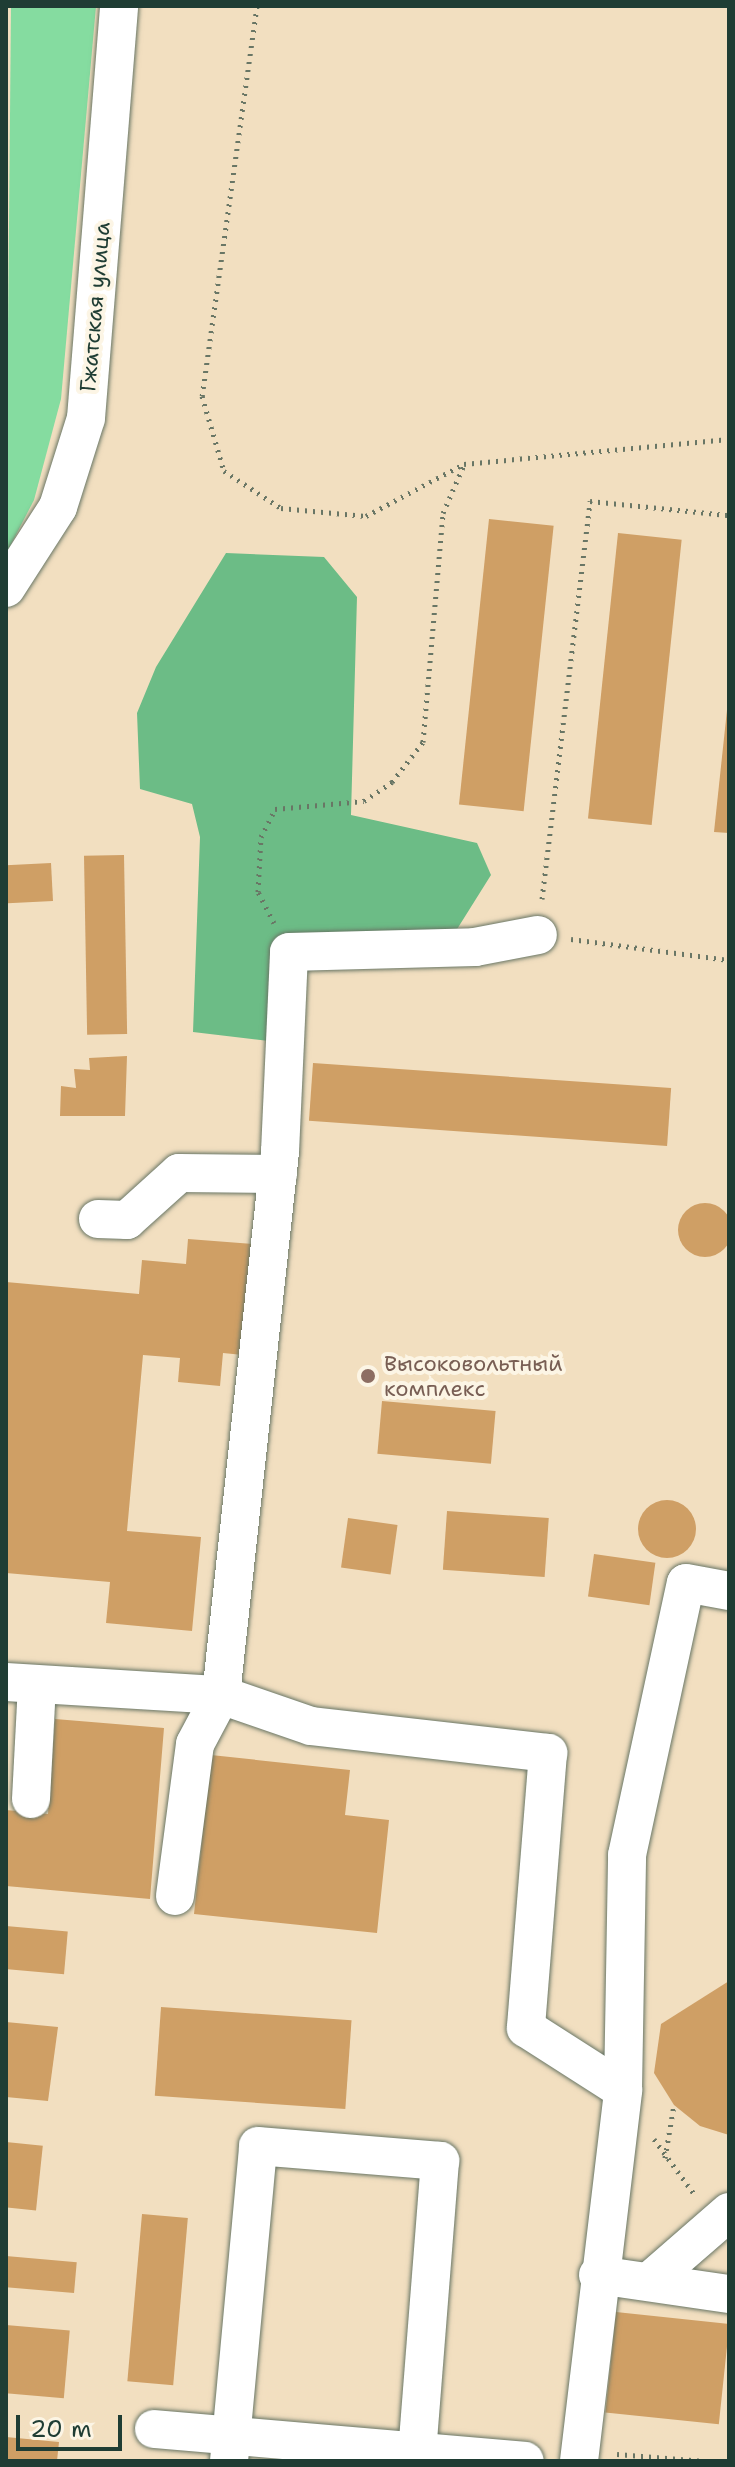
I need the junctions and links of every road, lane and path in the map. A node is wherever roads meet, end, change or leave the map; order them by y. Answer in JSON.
{"nodes":[{"id":1,"x":119,"y":6,"type":"edge"},
{"id":2,"x":257,"y":6,"type":"edge"},
{"id":3,"x":729,"y":439,"type":"edge"},
{"id":4,"x":464,"y":464,"type":"junction"},
{"id":5,"x":729,"y":515,"type":"edge"},
{"id":6,"x":6,"y":588,"type":"edge"},
{"id":7,"x":538,"y":935,"type":"junction"},
{"id":8,"x":289,"y":952,"type":"junction"},
{"id":9,"x":729,"y":960,"type":"edge"},
{"id":10,"x":278,"y":1174,"type":"junction"},
{"id":11,"x":98,"y":1219,"type":"dead end"},
{"id":12,"x":729,"y":1591,"type":"edge"},
{"id":13,"x":21,"y":1683,"type":"edge"},
{"id":14,"x":221,"y":1695,"type":"junction"},
{"id":15,"x":31,"y":1799,"type":"dead end"},
{"id":16,"x":175,"y":1896,"type":"dead end"},
{"id":17,"x":623,"y":2090,"type":"junction"},
{"id":18,"x":674,"y":2105,"type":"dead end"},
{"id":19,"x":665,"y":2158,"type":"junction"},
{"id":20,"x":723,"y":2216,"type":"edge"},
{"id":21,"x":598,"y":2275,"type":"junction"},
{"id":22,"x":652,"y":2279,"type":"junction"},
{"id":23,"x":729,"y":2294,"type":"edge"},
{"id":24,"x":154,"y":2429,"type":"dead end"},
{"id":25,"x":230,"y":2448,"type":"edge"},
{"id":26,"x":417,"y":2451,"type":"junction"},
{"id":27,"x":579,"y":2456,"type":"edge"},
{"id":28,"x":525,"y":2461,"type":"edge"},
{"id":29,"x":705,"y":2461,"type":"edge"}],
"edges":[{"from":1,"to":6,"type":"street","name":"Гжатская улица"},
{"from":2,"to":4,"type":"path"},
{"from":3,"to":4,"type":"path"},
{"from":4,"to":8,"type":"path"},
{"from":5,"to":7,"type":"path"},
{"from":7,"to":8,"type":"street"},
{"from":7,"to":9,"type":"path"},
{"from":8,"to":10,"type":"street"},
{"from":10,"to":11,"type":"street"},
{"from":10,"to":14,"type":"street"},
{"from":12,"to":17,"type":"street"},
{"from":13,"to":14,"type":"street"},
{"from":13,"to":15,"type":"street"},
{"from":14,"to":16,"type":"street"},
{"from":14,"to":17,"type":"street"},
{"from":17,"to":19,"type":"path"},
{"from":17,"to":21,"type":"street"},
{"from":18,"to":19,"type":"path"},
{"from":19,"to":20,"type":"path"},
{"from":20,"to":22,"type":"street"},
{"from":21,"to":22,"type":"street"},
{"from":21,"to":27,"type":"street"},
{"from":22,"to":23,"type":"street"},
{"from":24,"to":25,"type":"street"},
{"from":25,"to":26,"type":"street"},
{"from":25,"to":26,"type":"street"},
{"from":26,"to":28,"type":"street"},
{"from":27,"to":29,"type":"path"}]}
